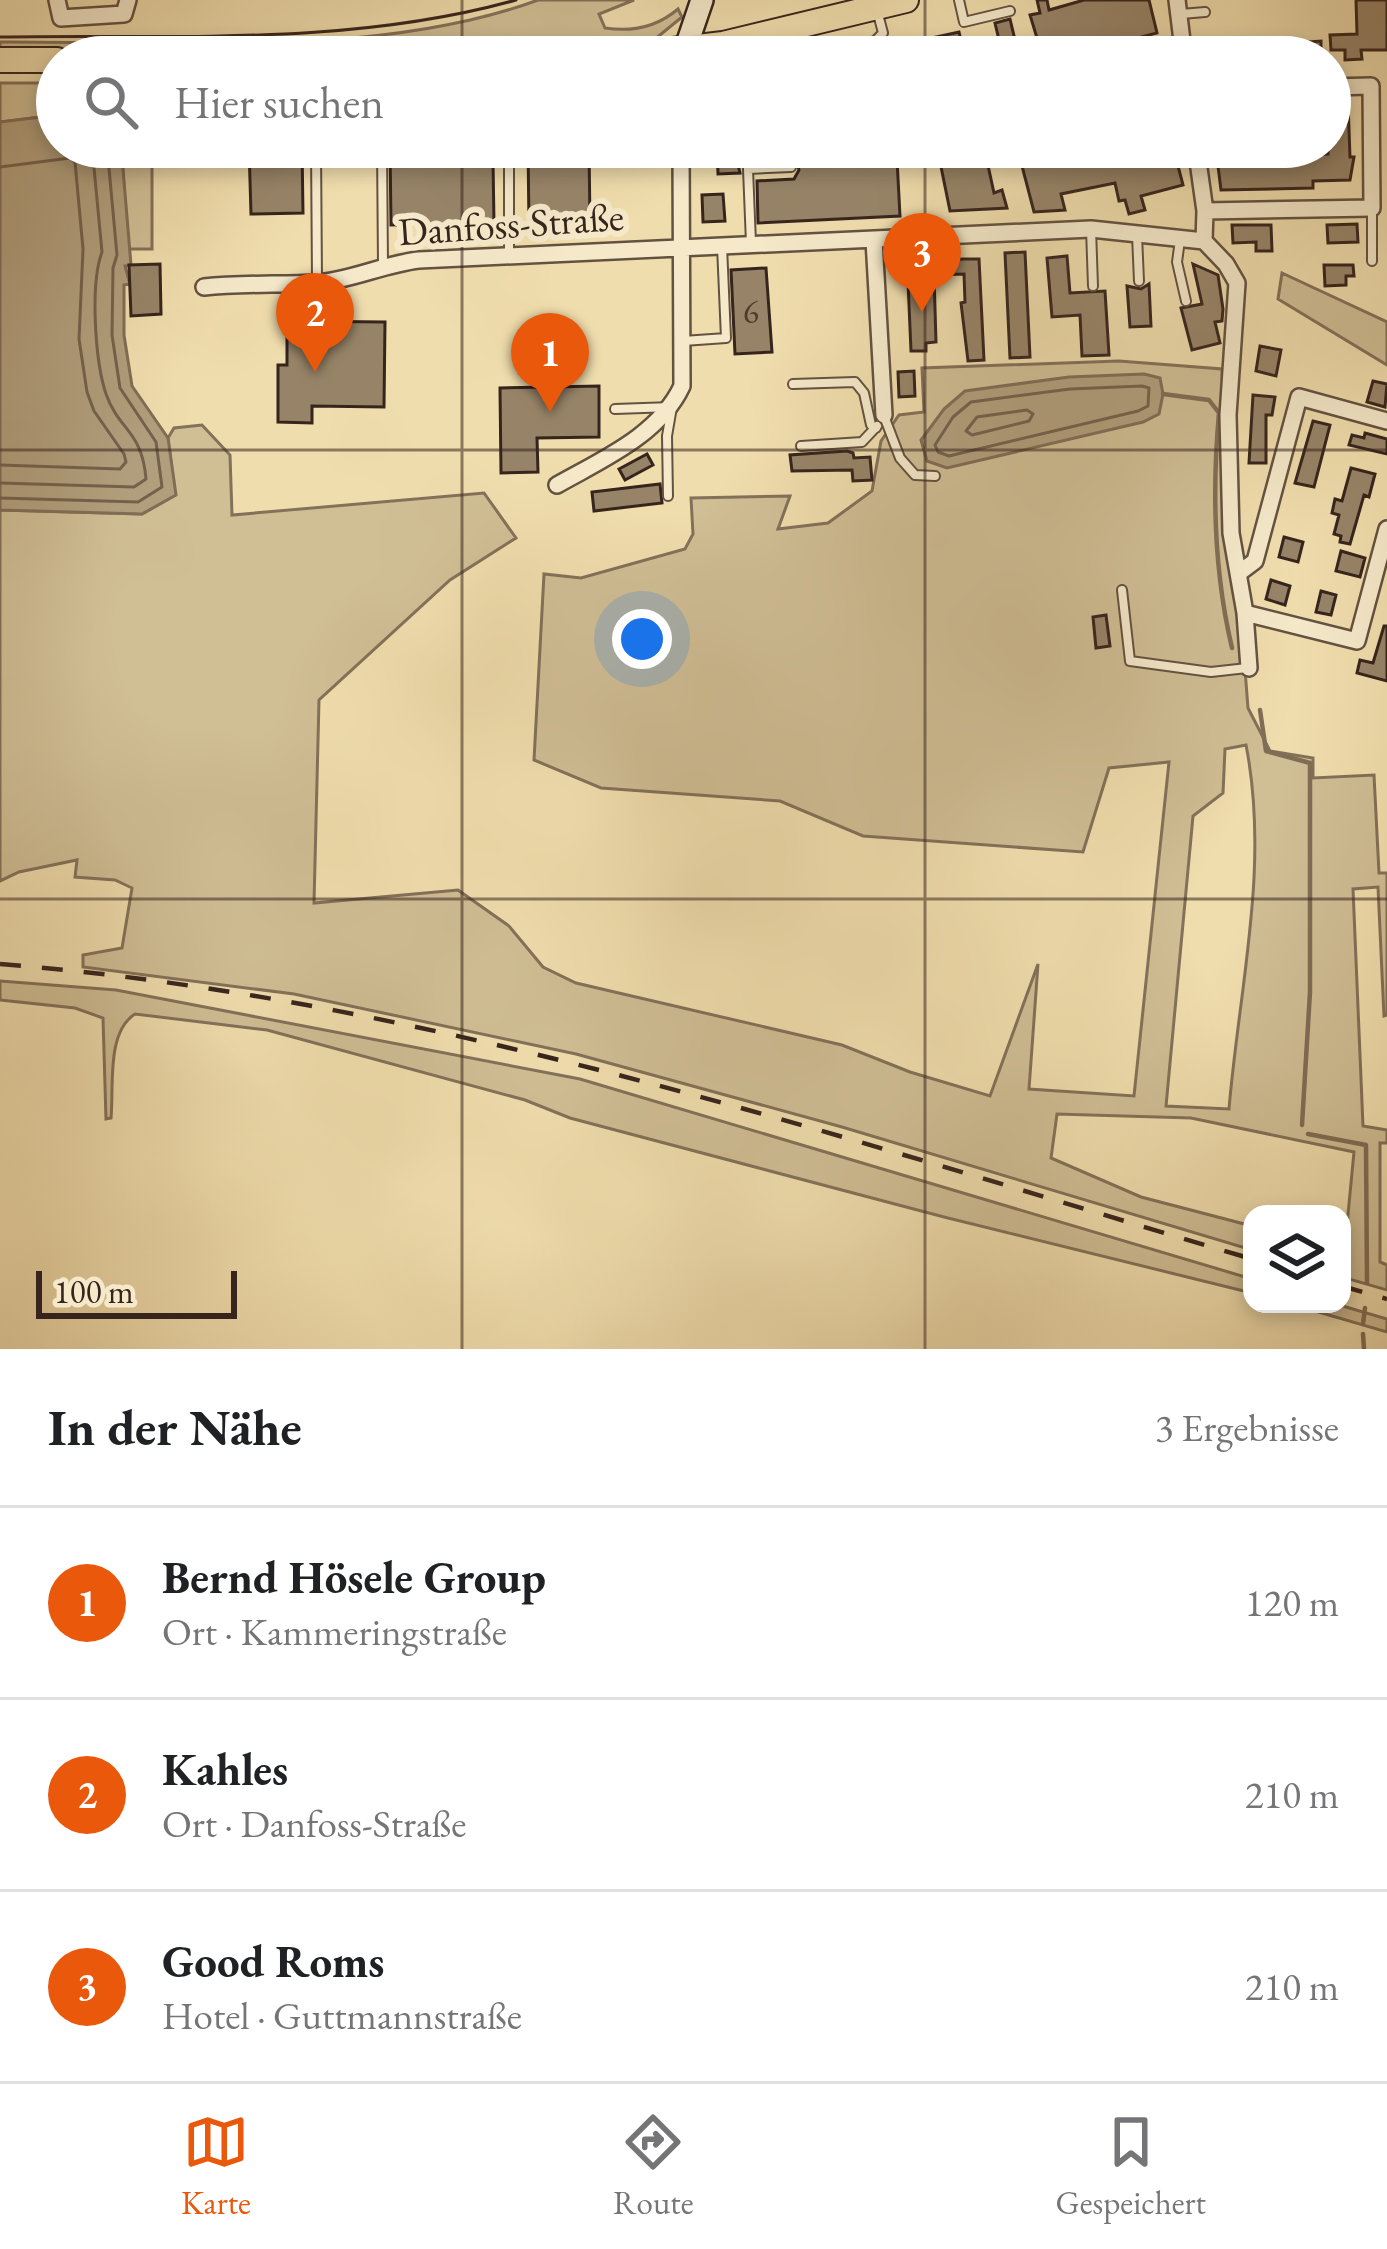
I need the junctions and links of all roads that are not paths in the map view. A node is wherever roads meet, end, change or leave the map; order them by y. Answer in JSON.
{"nodes":[{"id":1,"x":57,"y":0,"type":"edge"},
{"id":2,"x":128,"y":0,"type":"edge"},
{"id":3,"x":702,"y":0,"type":"edge"},
{"id":4,"x":906,"y":0,"type":"edge"},
{"id":5,"x":959,"y":0,"type":"edge"},
{"id":6,"x":877,"y":7,"type":"junction"},
{"id":7,"x":1178,"y":7,"type":"edge"},
{"id":8,"x":1010,"y":11,"type":"dead end"},
{"id":9,"x":1205,"y":12,"type":"dead end"},
{"id":10,"x":690,"y":36,"type":"edge"},
{"id":11,"x":774,"y":36,"type":"edge"},
{"id":12,"x":880,"y":36,"type":"edge"},
{"id":13,"x":0,"y":60,"type":"edge"},
{"id":14,"x":36,"y":60,"type":"edge"},
{"id":15,"x":1351,"y":86,"type":"edge"},
{"id":16,"x":316,"y":168,"type":"edge"},
{"id":17,"x":382,"y":168,"type":"edge"},
{"id":18,"x":509,"y":168,"type":"edge"},
{"id":19,"x":681,"y":168,"type":"edge"},
{"id":20,"x":776,"y":168,"type":"edge"},
{"id":21,"x":1199,"y":168,"type":"edge"},
{"id":22,"x":1379,"y":188,"type":"edge"},
{"id":23,"x":1372,"y":208,"type":"junction"},
{"id":24,"x":1205,"y":211,"type":"junction"},
{"id":25,"x":1091,"y":229,"type":"junction"},
{"id":26,"x":1137,"y":235,"type":"junction"},
{"id":27,"x":874,"y":240,"type":"junction"},
{"id":28,"x":1180,"y":240,"type":"junction"},
{"id":29,"x":1204,"y":241,"type":"junction"},
{"id":30,"x":752,"y":244,"type":"junction"},
{"id":31,"x":722,"y":246,"type":"junction"},
{"id":32,"x":681,"y":247,"type":"junction"},
{"id":33,"x":509,"y":255,"type":"junction"},
{"id":34,"x":1372,"y":261,"type":"dead end"},
{"id":35,"x":383,"y":265,"type":"junction"},
{"id":36,"x":1139,"y":281,"type":"dead end"},
{"id":37,"x":316,"y":283,"type":"junction"},
{"id":38,"x":204,"y":286,"type":"dead end"},
{"id":39,"x":1093,"y":286,"type":"dead end"},
{"id":40,"x":1186,"y":301,"type":"dead end"},
{"id":41,"x":682,"y":341,"type":"junction"},
{"id":42,"x":793,"y":384,"type":"dead end"},
{"id":43,"x":672,"y":407,"type":"junction"},
{"id":44,"x":615,"y":409,"type":"dead end"},
{"id":45,"x":880,"y":421,"type":"junction"},
{"id":46,"x":1387,"y":421,"type":"edge"},
{"id":47,"x":801,"y":446,"type":"dead end"},
{"id":48,"x":935,"y":476,"type":"dead end"},
{"id":49,"x":557,"y":485,"type":"dead end"},
{"id":50,"x":668,"y":496,"type":"dead end"},
{"id":51,"x":1387,"y":529,"type":"edge"},
{"id":52,"x":1239,"y":573,"type":"junction"},
{"id":53,"x":1123,"y":590,"type":"dead end"},
{"id":54,"x":1245,"y":613,"type":"junction"},
{"id":55,"x":1249,"y":668,"type":"joint"}],
"edges":[{"from":1,"to":2,"type":"street"},
{"from":3,"to":10,"type":"street"},
{"from":4,"to":6,"type":"main road"},
{"from":5,"to":8,"type":"lane"},
{"from":6,"to":11,"type":"main road"},
{"from":6,"to":12,"type":"lane"},
{"from":7,"to":9,"type":"lane"},
{"from":13,"to":14,"type":"main road"},
{"from":15,"to":22,"type":"street"},
{"from":16,"to":37,"type":"lane"},
{"from":17,"to":35,"type":"lane"},
{"from":18,"to":33,"type":"lane"},
{"from":19,"to":32,"type":"street"},
{"from":20,"to":30,"type":"lane"},
{"from":21,"to":24,"type":"street"},
{"from":22,"to":23,"type":"street"},
{"from":23,"to":24,"type":"street"},
{"from":23,"to":34,"type":"lane"},
{"from":24,"to":29,"type":"street"},
{"from":25,"to":26,"type":"street","name":"Danfoss-Straße"},
{"from":25,"to":27,"type":"street","name":"Danfoss-Straße"},
{"from":25,"to":39,"type":"lane"},
{"from":26,"to":28,"type":"street","name":"Danfoss-Straße"},
{"from":26,"to":36,"type":"lane"},
{"from":27,"to":30,"type":"street","name":"Danfoss-Straße"},
{"from":27,"to":45,"type":"street"},
{"from":28,"to":29,"type":"street","name":"Danfoss-Straße"},
{"from":28,"to":40,"type":"lane"},
{"from":29,"to":52,"type":"street"},
{"from":30,"to":31,"type":"street","name":"Danfoss-Straße"},
{"from":31,"to":32,"type":"street","name":"Danfoss-Straße"},
{"from":31,"to":41,"type":"lane"},
{"from":32,"to":33,"type":"street","name":"Danfoss-Straße"},
{"from":32,"to":41,"type":"street"},
{"from":33,"to":35,"type":"street","name":"Danfoss-Straße"},
{"from":35,"to":37,"type":"street","name":"Danfoss-Straße"},
{"from":37,"to":38,"type":"street","name":"Danfoss-Straße"},
{"from":41,"to":43,"type":"street"},
{"from":42,"to":45,"type":"lane"},
{"from":43,"to":44,"type":"lane"},
{"from":43,"to":49,"type":"street"},
{"from":43,"to":50,"type":"lane"},
{"from":45,"to":47,"type":"lane"},
{"from":45,"to":48,"type":"lane"},
{"from":46,"to":52,"type":"street"},
{"from":51,"to":54,"type":"street"},
{"from":52,"to":54,"type":"street"},
{"from":53,"to":55,"type":"lane"},
{"from":54,"to":55,"type":"street"}]}
